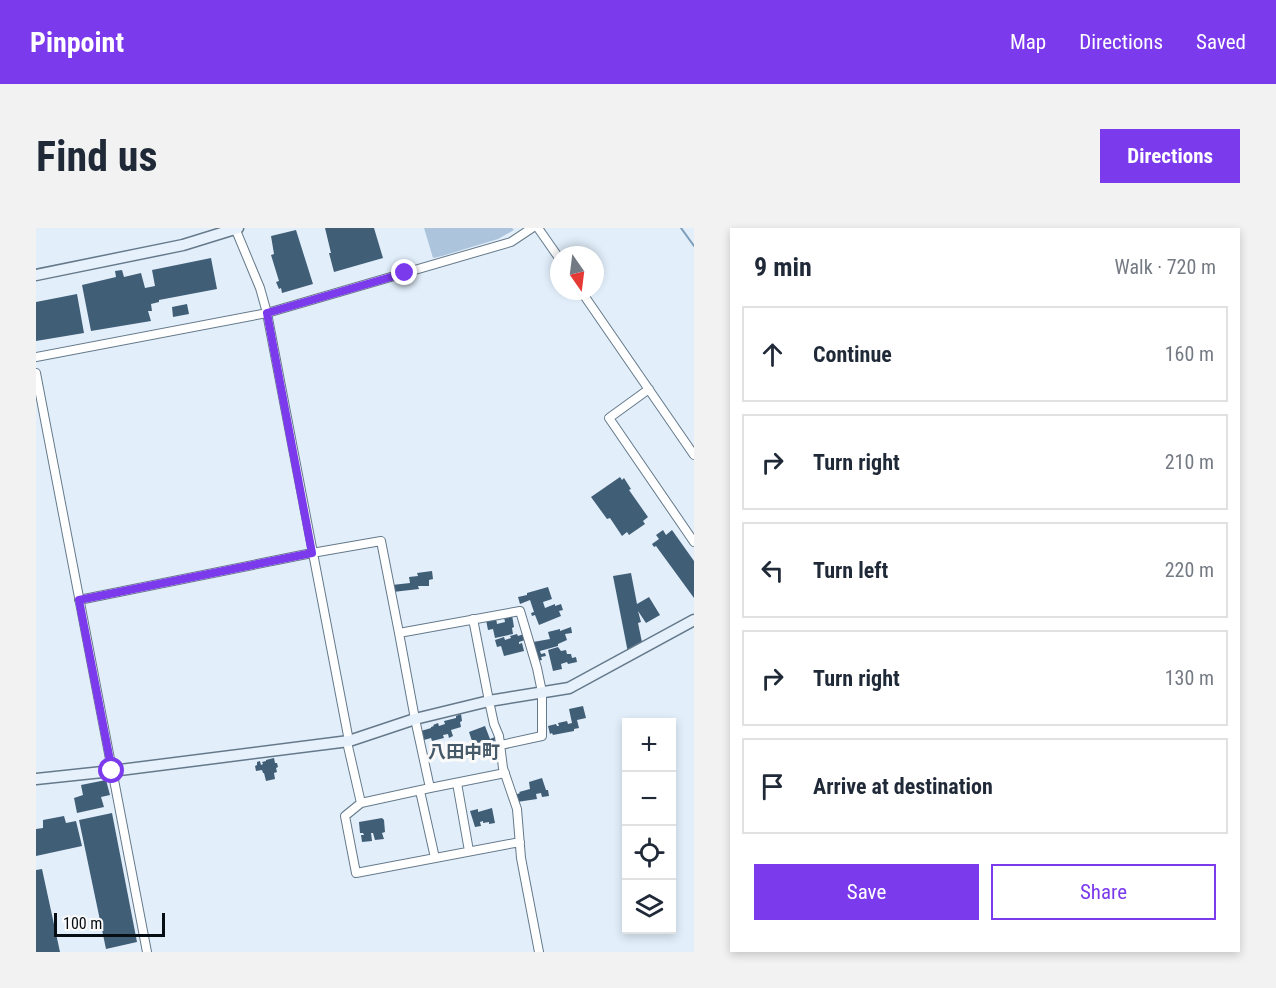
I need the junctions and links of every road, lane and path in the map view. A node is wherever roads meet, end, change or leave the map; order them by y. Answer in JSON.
{"nodes":[{"id":1,"x":236,"y":228,"type":"edge"},
{"id":2,"x":532,"y":228,"type":"edge"},
{"id":3,"x":538,"y":228,"type":"edge"},
{"id":4,"x":551,"y":246,"type":"edge"},
{"id":5,"x":36,"y":275,"type":"edge"},
{"id":6,"x":588,"y":300,"type":"edge"},
{"id":7,"x":267,"y":313,"type":"junction"},
{"id":8,"x":36,"y":357,"type":"edge"},
{"id":9,"x":36,"y":373,"type":"edge"},
{"id":10,"x":649,"y":389,"type":"junction"},
{"id":11,"x":694,"y":455,"type":"edge"},
{"id":12,"x":694,"y":542,"type":"edge"},
{"id":13,"x":312,"y":553,"type":"junction"},
{"id":14,"x":79,"y":600,"type":"junction"},
{"id":15,"x":473,"y":620,"type":"junction"},
{"id":16,"x":694,"y":620,"type":"edge"},
{"id":17,"x":399,"y":633,"type":"junction"},
{"id":18,"x":542,"y":692,"type":"junction"},
{"id":19,"x":489,"y":701,"type":"junction"},
{"id":20,"x":415,"y":719,"type":"junction"},
{"id":21,"x":348,"y":742,"type":"junction"},
{"id":22,"x":501,"y":746,"type":"junction"},
{"id":23,"x":112,"y":771,"type":"junction"},
{"id":24,"x":505,"y":772,"type":"junction"},
{"id":25,"x":36,"y":779,"type":"edge"},
{"id":26,"x":457,"y":783,"type":"junction"},
{"id":27,"x":430,"y":788,"type":"junction"},
{"id":28,"x":420,"y":791,"type":"junction"},
{"id":29,"x":362,"y":803,"type":"junction"},
{"id":30,"x":520,"y":842,"type":"junction"},
{"id":31,"x":469,"y":851,"type":"junction"},
{"id":32,"x":435,"y":858,"type":"junction"},
{"id":33,"x":147,"y":952,"type":"edge"},
{"id":34,"x":539,"y":952,"type":"edge"}],
"edges":[{"from":1,"to":5,"type":"street"},
{"from":1,"to":7,"type":"street"},
{"from":2,"to":7,"type":"street"},
{"from":3,"to":4,"type":"street"},
{"from":6,"to":10,"type":"street"},
{"from":7,"to":8,"type":"street"},
{"from":7,"to":13,"type":"street"},
{"from":9,"to":14,"type":"street"},
{"from":10,"to":11,"type":"street"},
{"from":10,"to":12,"type":"street"},
{"from":13,"to":14,"type":"street"},
{"from":13,"to":17,"type":"street"},
{"from":13,"to":21,"type":"street"},
{"from":14,"to":23,"type":"street"},
{"from":15,"to":17,"type":"street"},
{"from":15,"to":18,"type":"street"},
{"from":15,"to":19,"type":"street"},
{"from":16,"to":18,"type":"street"},
{"from":17,"to":20,"type":"street"},
{"from":18,"to":19,"type":"street"},
{"from":18,"to":22,"type":"street"},
{"from":19,"to":20,"type":"street"},
{"from":19,"to":22,"type":"street"},
{"from":20,"to":21,"type":"street"},
{"from":20,"to":27,"type":"street"},
{"from":21,"to":23,"type":"street"},
{"from":21,"to":29,"type":"street"},
{"from":22,"to":24,"type":"street"},
{"from":23,"to":25,"type":"street"},
{"from":23,"to":33,"type":"street"},
{"from":24,"to":26,"type":"street"},
{"from":24,"to":30,"type":"street"},
{"from":26,"to":27,"type":"street"},
{"from":26,"to":31,"type":"street"},
{"from":27,"to":28,"type":"street"},
{"from":28,"to":29,"type":"street"},
{"from":28,"to":32,"type":"street"},
{"from":29,"to":32,"type":"street"},
{"from":30,"to":31,"type":"street"},
{"from":30,"to":34,"type":"street"},
{"from":31,"to":32,"type":"street"}]}
